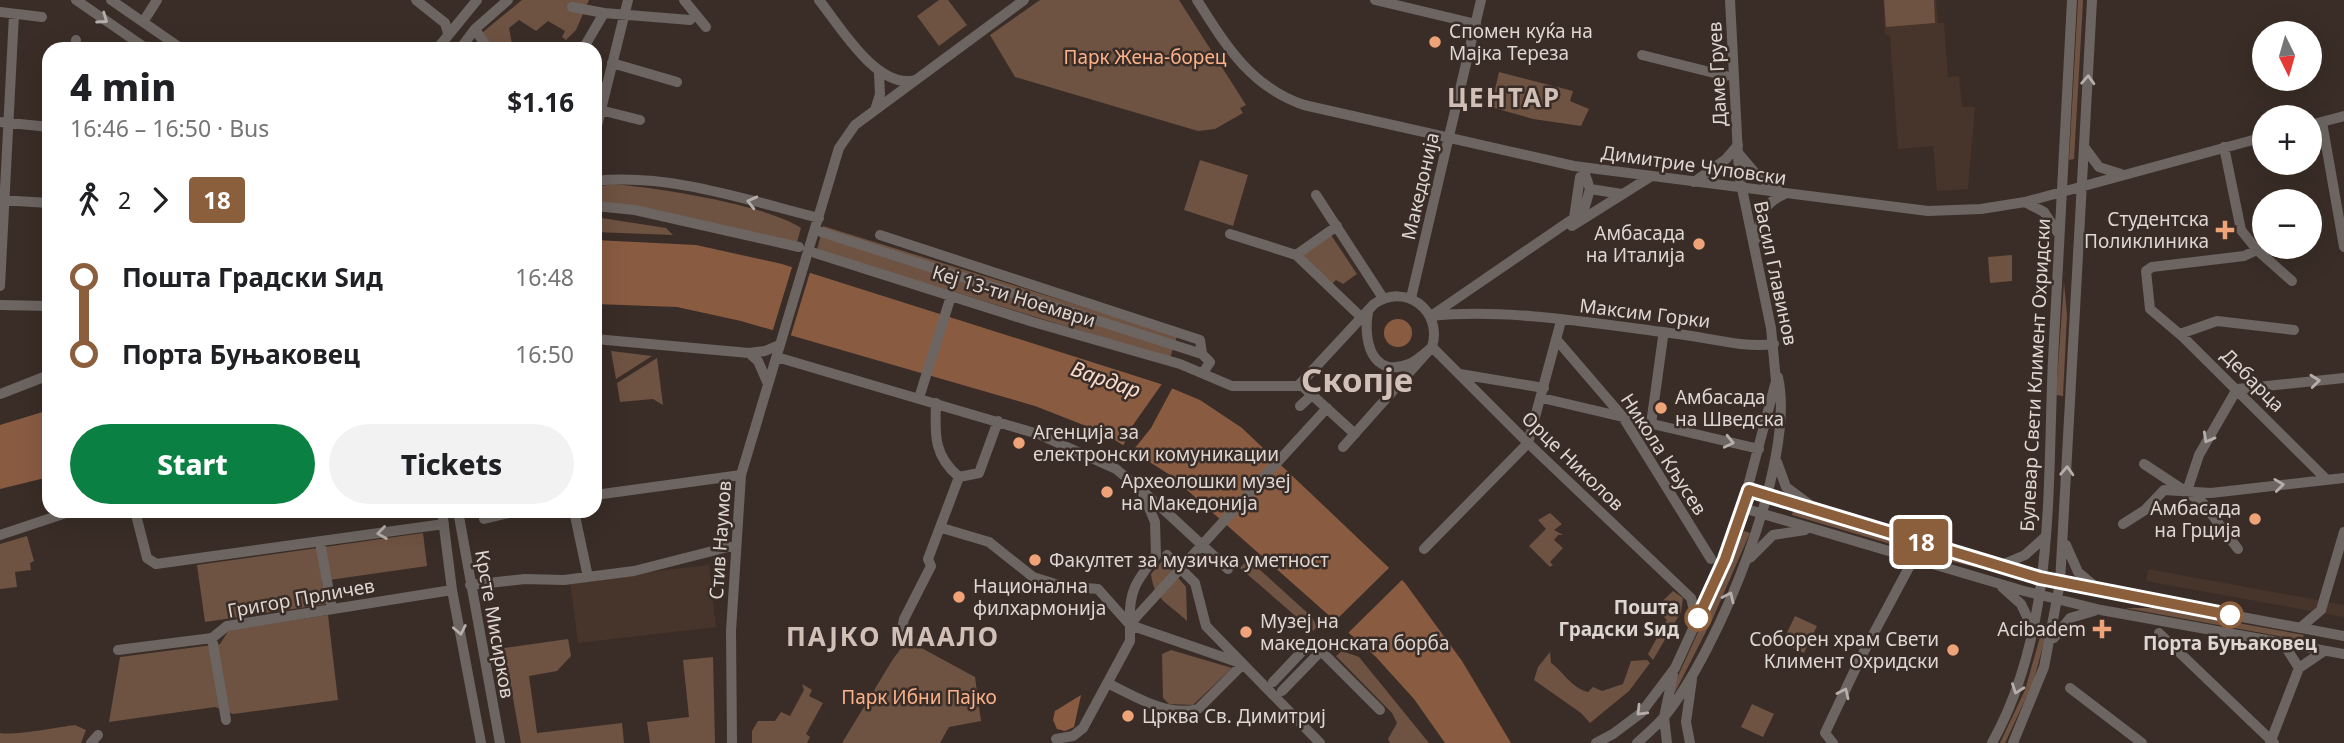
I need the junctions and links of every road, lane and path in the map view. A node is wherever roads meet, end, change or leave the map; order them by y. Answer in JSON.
{"nodes":[{"id":1,"x":76,"y":0,"type":"edge"},
{"id":2,"x":111,"y":0,"type":"edge"},
{"id":3,"x":157,"y":0,"type":"edge"},
{"id":4,"x":416,"y":0,"type":"edge"},
{"id":5,"x":477,"y":0,"type":"edge"},
{"id":6,"x":508,"y":0,"type":"edge"},
{"id":7,"x":628,"y":0,"type":"edge"},
{"id":8,"x":684,"y":0,"type":"edge"},
{"id":9,"x":819,"y":0,"type":"edge"},
{"id":10,"x":1024,"y":0,"type":"edge"},
{"id":11,"x":1196,"y":0,"type":"edge"},
{"id":12,"x":1375,"y":0,"type":"edge"},
{"id":13,"x":1481,"y":0,"type":"edge"},
{"id":14,"x":1730,"y":0,"type":"edge"},
{"id":15,"x":2072,"y":0,"type":"edge"},
{"id":16,"x":2092,"y":0,"type":"edge"},
{"id":17,"x":572,"y":8,"type":"dead end"},
{"id":18,"x":0,"y":12,"type":"edge"},
{"id":19,"x":604,"y":13,"type":"junction"},
{"id":20,"x":13,"y":14,"type":"junction"},
{"id":21,"x":624,"y":16,"type":"junction"},
{"id":22,"x":42,"y":18,"type":"dead end"},
{"id":23,"x":690,"y":20,"type":"dead end"},
{"id":24,"x":143,"y":22,"type":"junction"},
{"id":25,"x":1476,"y":24,"type":"junction"},
{"id":26,"x":706,"y":27,"type":"dead end"},
{"id":27,"x":475,"y":29,"type":"junction"},
{"id":28,"x":448,"y":33,"type":"junction"},
{"id":29,"x":130,"y":37,"type":"junction"},
{"id":30,"x":130,"y":42,"type":"edge"},
{"id":31,"x":137,"y":42,"type":"edge"},
{"id":32,"x":172,"y":42,"type":"edge"},
{"id":33,"x":442,"y":42,"type":"edge"},
{"id":34,"x":465,"y":42,"type":"edge"},
{"id":35,"x":483,"y":42,"type":"edge"},
{"id":36,"x":587,"y":42,"type":"edge"},
{"id":37,"x":1642,"y":55,"type":"dead end"},
{"id":38,"x":612,"y":64,"type":"junction"},
{"id":39,"x":879,"y":74,"type":"junction"},
{"id":40,"x":1726,"y":76,"type":"dead end"},
{"id":41,"x":917,"y":79,"type":"junction"},
{"id":42,"x":677,"y":82,"type":"dead end"},
{"id":43,"x":602,"y":83,"type":"edge"},
{"id":44,"x":602,"y":110,"type":"edge"},
{"id":45,"x":873,"y":112,"type":"junction"},
{"id":46,"x":2344,"y":116,"type":"edge"},
{"id":47,"x":640,"y":120,"type":"dead end"},
{"id":48,"x":2322,"y":122,"type":"joint"},
{"id":49,"x":4,"y":123,"type":"edge"},
{"id":50,"x":42,"y":126,"type":"edge"},
{"id":51,"x":1448,"y":139,"type":"junction"},
{"id":52,"x":2252,"y":139,"type":"edge"},
{"id":53,"x":2224,"y":147,"type":"junction"},
{"id":54,"x":2085,"y":148,"type":"junction"},
{"id":55,"x":1739,"y":149,"type":"junction"},
{"id":56,"x":1581,"y":172,"type":"junction"},
{"id":57,"x":2125,"y":175,"type":"junction"},
{"id":58,"x":602,"y":176,"type":"edge"},
{"id":59,"x":1650,"y":177,"type":"junction"},
{"id":60,"x":602,"y":180,"type":"edge"},
{"id":61,"x":607,"y":180,"type":"junction"},
{"id":62,"x":1693,"y":182,"type":"junction"},
{"id":63,"x":2082,"y":186,"type":"junction"},
{"id":64,"x":1741,"y":188,"type":"junction"},
{"id":65,"x":1590,"y":189,"type":"junction"},
{"id":66,"x":2062,"y":192,"type":"junction"},
{"id":67,"x":1622,"y":194,"type":"junction"},
{"id":68,"x":1786,"y":194,"type":"junction"},
{"id":69,"x":1316,"y":195,"type":"dead end"},
{"id":70,"x":2,"y":200,"type":"edge"},
{"id":71,"x":2025,"y":202,"type":"junction"},
{"id":72,"x":42,"y":203,"type":"edge"},
{"id":73,"x":602,"y":207,"type":"edge"},
{"id":74,"x":818,"y":218,"type":"junction"},
{"id":75,"x":1581,"y":220,"type":"junction"},
{"id":76,"x":1337,"y":226,"type":"junction"},
{"id":77,"x":821,"y":232,"type":"dead end"},
{"id":78,"x":1230,"y":234,"type":"dead end"},
{"id":79,"x":880,"y":235,"type":"dead end"},
{"id":80,"x":2059,"y":237,"type":"junction"},
{"id":81,"x":1756,"y":242,"type":"junction"},
{"id":82,"x":2252,"y":244,"type":"edge"},
{"id":83,"x":2344,"y":247,"type":"edge"},
{"id":84,"x":807,"y":252,"type":"junction"},
{"id":85,"x":2252,"y":252,"type":"edge"},
{"id":86,"x":1296,"y":255,"type":"junction"},
{"id":87,"x":2267,"y":259,"type":"edge"},
{"id":88,"x":2292,"y":281,"type":"dead end"},
{"id":89,"x":1485,"y":284,"type":"dead end"},
{"id":90,"x":0,"y":286,"type":"edge"},
{"id":91,"x":951,"y":296,"type":"dead end"},
{"id":92,"x":1383,"y":298,"type":"junction"},
{"id":93,"x":1411,"y":298,"type":"junction"},
{"id":94,"x":0,"y":305,"type":"edge"},
{"id":95,"x":42,"y":306,"type":"edge"},
{"id":96,"x":1365,"y":313,"type":"junction"},
{"id":97,"x":1430,"y":316,"type":"junction"},
{"id":98,"x":1561,"y":321,"type":"junction"},
{"id":99,"x":2294,"y":330,"type":"dead end"},
{"id":100,"x":2180,"y":334,"type":"junction"},
{"id":101,"x":1663,"y":335,"type":"junction"},
{"id":102,"x":1556,"y":339,"type":"junction"},
{"id":103,"x":602,"y":340,"type":"edge"},
{"id":104,"x":1770,"y":344,"type":"junction"},
{"id":105,"x":779,"y":345,"type":"junction"},
{"id":106,"x":1432,"y":347,"type":"junction"},
{"id":107,"x":749,"y":353,"type":"junction"},
{"id":108,"x":1202,"y":354,"type":"junction"},
{"id":109,"x":780,"y":358,"type":"dead end"},
{"id":110,"x":1776,"y":366,"type":"junction"},
{"id":111,"x":1203,"y":373,"type":"junction"},
{"id":112,"x":1460,"y":374,"type":"junction"},
{"id":113,"x":42,"y":378,"type":"edge"},
{"id":114,"x":2344,"y":378,"type":"edge"},
{"id":115,"x":768,"y":384,"type":"junction"},
{"id":116,"x":1300,"y":384,"type":"junction"},
{"id":117,"x":18,"y":387,"type":"junction"},
{"id":118,"x":0,"y":388,"type":"edge"},
{"id":119,"x":2237,"y":389,"type":"junction"},
{"id":120,"x":1543,"y":393,"type":"junction"},
{"id":121,"x":0,"y":394,"type":"edge"},
{"id":122,"x":920,"y":394,"type":"junction"},
{"id":123,"x":1311,"y":395,"type":"junction"},
{"id":124,"x":936,"y":403,"type":"junction"},
{"id":125,"x":1300,"y":406,"type":"dead end"},
{"id":126,"x":1327,"y":408,"type":"junction"},
{"id":127,"x":1623,"y":417,"type":"junction"},
{"id":128,"x":998,"y":421,"type":"junction"},
{"id":129,"x":1651,"y":424,"type":"junction"},
{"id":130,"x":1355,"y":435,"type":"junction"},
{"id":131,"x":1636,"y":437,"type":"junction"},
{"id":132,"x":1528,"y":443,"type":"junction"},
{"id":133,"x":1343,"y":447,"type":"dead end"},
{"id":134,"x":1759,"y":449,"type":"junction"},
{"id":135,"x":1776,"y":461,"type":"junction"},
{"id":136,"x":2144,"y":464,"type":"dead end"},
{"id":137,"x":741,"y":475,"type":"junction"},
{"id":138,"x":959,"y":477,"type":"junction"},
{"id":139,"x":2344,"y":478,"type":"edge"},
{"id":140,"x":2327,"y":480,"type":"junction"},
{"id":141,"x":1749,"y":490,"type":"junction"},
{"id":142,"x":1142,"y":491,"type":"junction"},
{"id":143,"x":2187,"y":491,"type":"junction"},
{"id":144,"x":602,"y":494,"type":"edge"},
{"id":145,"x":1767,"y":496,"type":"junction"},
{"id":146,"x":1152,"y":499,"type":"dead end"},
{"id":147,"x":1162,"y":508,"type":"dead end"},
{"id":148,"x":1743,"y":509,"type":"junction"},
{"id":149,"x":1762,"y":514,"type":"junction"},
{"id":150,"x":1828,"y":514,"type":"junction"},
{"id":151,"x":52,"y":518,"type":"edge"},
{"id":152,"x":137,"y":518,"type":"edge"},
{"id":153,"x":443,"y":518,"type":"edge"},
{"id":154,"x":459,"y":518,"type":"edge"},
{"id":155,"x":488,"y":518,"type":"edge"},
{"id":156,"x":575,"y":518,"type":"edge"},
{"id":157,"x":484,"y":519,"type":"dead end"},
{"id":158,"x":444,"y":524,"type":"junction"},
{"id":159,"x":2123,"y":524,"type":"dead end"},
{"id":160,"x":942,"y":528,"type":"junction"},
{"id":161,"x":1823,"y":531,"type":"junction"},
{"id":162,"x":2344,"y":533,"type":"edge"},
{"id":163,"x":0,"y":536,"type":"edge"},
{"id":164,"x":2045,"y":537,"type":"junction"},
{"id":165,"x":2063,"y":539,"type":"junction"},
{"id":166,"x":320,"y":542,"type":"junction"},
{"id":167,"x":736,"y":545,"type":"junction"},
{"id":168,"x":2238,"y":549,"type":"dead end"},
{"id":169,"x":1424,"y":550,"type":"dead end"},
{"id":170,"x":1167,"y":555,"type":"dead end"},
{"id":171,"x":1914,"y":558,"type":"junction"},
{"id":172,"x":1711,"y":559,"type":"dead end"},
{"id":173,"x":1745,"y":564,"type":"junction"},
{"id":174,"x":1999,"y":566,"type":"junction"},
{"id":175,"x":1228,"y":569,"type":"dead end"},
{"id":176,"x":588,"y":577,"type":"junction"},
{"id":177,"x":2040,"y":578,"type":"junction"},
{"id":178,"x":1996,"y":583,"type":"junction"},
{"id":179,"x":2060,"y":583,"type":"junction"},
{"id":180,"x":470,"y":585,"type":"junction"},
{"id":181,"x":1712,"y":589,"type":"junction"},
{"id":182,"x":452,"y":590,"type":"junction"},
{"id":183,"x":2100,"y":591,"type":"junction"},
{"id":184,"x":2038,"y":595,"type":"junction"},
{"id":185,"x":1691,"y":598,"type":"junction"},
{"id":186,"x":2058,"y":600,"type":"junction"},
{"id":187,"x":332,"y":609,"type":"junction"},
{"id":188,"x":2101,"y":610,"type":"junction"},
{"id":189,"x":2321,"y":610,"type":"junction"},
{"id":190,"x":1696,"y":622,"type":"junction"},
{"id":191,"x":1130,"y":625,"type":"junction"},
{"id":192,"x":2300,"y":628,"type":"junction"},
{"id":193,"x":2033,"y":632,"type":"junction"},
{"id":194,"x":2327,"y":632,"type":"junction"},
{"id":195,"x":2159,"y":633,"type":"dead end"},
{"id":196,"x":2344,"y":636,"type":"edge"},
{"id":197,"x":900,"y":637,"type":"dead end"},
{"id":198,"x":212,"y":638,"type":"junction"},
{"id":199,"x":2051,"y":642,"type":"junction"},
{"id":200,"x":2283,"y":643,"type":"junction"},
{"id":201,"x":1316,"y":646,"type":"junction"},
{"id":202,"x":118,"y":650,"type":"dead end"},
{"id":203,"x":2324,"y":651,"type":"junction"},
{"id":204,"x":2344,"y":654,"type":"edge"},
{"id":205,"x":1243,"y":664,"type":"junction"},
{"id":206,"x":1675,"y":667,"type":"junction"},
{"id":207,"x":2299,"y":668,"type":"junction"},
{"id":208,"x":1692,"y":676,"type":"junction"},
{"id":209,"x":1273,"y":682,"type":"dead end"},
{"id":210,"x":1107,"y":683,"type":"junction"},
{"id":211,"x":2070,"y":688,"type":"dead end"},
{"id":212,"x":1282,"y":691,"type":"dead end"},
{"id":213,"x":1380,"y":710,"type":"dead end"},
{"id":214,"x":1664,"y":717,"type":"junction"},
{"id":215,"x":226,"y":720,"type":"dead end"},
{"id":216,"x":1056,"y":739,"type":"dead end"},
{"id":217,"x":2272,"y":742,"type":"edge"},
{"id":218,"x":481,"y":743,"type":"edge"},
{"id":219,"x":501,"y":743,"type":"edge"},
{"id":220,"x":732,"y":743,"type":"edge"},
{"id":221,"x":1320,"y":743,"type":"edge"},
{"id":222,"x":1596,"y":743,"type":"edge"},
{"id":223,"x":1637,"y":743,"type":"edge"},
{"id":224,"x":1667,"y":743,"type":"edge"},
{"id":225,"x":1690,"y":743,"type":"edge"},
{"id":226,"x":1833,"y":743,"type":"edge"},
{"id":227,"x":1992,"y":743,"type":"edge"},
{"id":228,"x":2013,"y":743,"type":"edge"},
{"id":229,"x":2142,"y":743,"type":"edge"}],
"edges":[{"from":1,"to":29,"type":"street","one_way":true},
{"from":2,"to":24,"type":"street"},
{"from":3,"to":24,"type":"street"},
{"from":4,"to":28,"type":"street"},
{"from":5,"to":28,"type":"street"},
{"from":6,"to":27,"type":"street"},
{"from":7,"to":21,"type":"street"},
{"from":8,"to":26,"type":"street"},
{"from":9,"to":39,"type":"street"},
{"from":10,"to":41,"type":"street"},
{"from":11,"to":51,"type":"street","name":"Димитрие Чуповски"},
{"from":12,"to":25,"type":"street"},
{"from":13,"to":25,"type":"street","name":"Македонија"},
{"from":14,"to":55,"type":"street","name":"Даме Груев"},
{"from":15,"to":66,"type":"street","name":"Булевар Свети Климент Охридски"},
{"from":54,"to":16,"type":"street","name":"Булевар Свети Климент Охридски","one_way":true},
{"from":17,"to":19,"type":"street"},
{"from":18,"to":20,"type":"street"},
{"from":19,"to":21,"type":"street"},
{"from":19,"to":36,"type":"street"},
{"from":20,"to":22,"type":"street"},
{"from":20,"to":49,"type":"street"},
{"from":21,"to":23,"type":"street"},
{"from":21,"to":38,"type":"street"},
{"from":24,"to":32,"type":"street"},
{"from":25,"to":51,"type":"street","name":"Македонија"},
{"from":27,"to":34,"type":"street"},
{"from":27,"to":35,"type":"street"},
{"from":28,"to":33,"type":"street"},
{"from":29,"to":30,"type":"street"},
{"from":29,"to":31,"type":"street"},
{"from":37,"to":40,"type":"street"},
{"from":38,"to":42,"type":"street"},
{"from":38,"to":43,"type":"street"},
{"from":39,"to":41,"type":"street"},
{"from":39,"to":45,"type":"street"},
{"from":41,"to":45,"type":"street"},
{"from":44,"to":47,"type":"street"},
{"from":45,"to":74,"type":"street"},
{"from":46,"to":48,"type":"street"},
{"from":48,"to":83,"type":"street"},
{"from":49,"to":50,"type":"street"},
{"from":49,"to":70,"type":"street"},
{"from":51,"to":56,"type":"street","name":"Димитрие Чуповски"},
{"from":51,"to":93,"type":"street","name":"Македонија"},
{"from":52,"to":53,"type":"street","name":"Димитрие Чуповски"},
{"from":53,"to":57,"type":"street","name":"Димитрие Чуповски"},
{"from":53,"to":82,"type":"street"},
{"from":54,"to":57,"type":"street"},
{"from":54,"to":63,"type":"street","name":"Булевар Свети Климент Охридски"},
{"from":55,"to":62,"type":"street"},
{"from":55,"to":64,"type":"street","name":"Даме Груев"},
{"from":55,"to":68,"type":"street"},
{"from":56,"to":59,"type":"street","name":"Димитрие Чуповски"},
{"from":56,"to":65,"type":"street"},
{"from":56,"to":97,"type":"street"},
{"from":57,"to":63,"type":"street","name":"Димитрие Чуповски"},
{"from":58,"to":61,"type":"street"},
{"from":59,"to":62,"type":"street","name":"Димитрие Чуповски"},
{"from":59,"to":67,"type":"street"},
{"from":60,"to":61,"type":"street"},
{"from":74,"to":61,"type":"street","one_way":true},
{"from":62,"to":64,"type":"street","name":"Димитрие Чуповски"},
{"from":63,"to":66,"type":"street","name":"Димитрие Чуповски"},
{"from":165,"to":63,"type":"street","name":"Булевар Свети Климент Охридски","one_way":true},
{"from":64,"to":68,"type":"street","name":"Димитрие Чуповски"},
{"from":64,"to":81,"type":"street","name":"Васил Главинов"},
{"from":65,"to":67,"type":"street"},
{"from":65,"to":75,"type":"street"},
{"from":66,"to":71,"type":"street","name":"Димитрие Чуповски"},
{"from":66,"to":80,"type":"street","name":"Булевар Свети Климент Охридски"},
{"from":67,"to":75,"type":"street"},
{"from":68,"to":71,"type":"street","name":"Димитрие Чуповски"},
{"from":68,"to":81,"type":"street"},
{"from":69,"to":76,"type":"street"},
{"from":70,"to":72,"type":"street"},
{"from":70,"to":90,"type":"street"},
{"from":71,"to":80,"type":"street"},
{"from":73,"to":84,"type":"street","name":"Кеј 13-ти Ноември"},
{"from":74,"to":84,"type":"street"},
{"from":75,"to":89,"type":"street"},
{"from":76,"to":86,"type":"street"},
{"from":76,"to":92,"type":"street"},
{"from":77,"to":108,"type":"street","name":"Кеј 13-ти Ноември"},
{"from":78,"to":86,"type":"street"},
{"from":79,"to":108,"type":"street","name":"Кеј 13-ти Ноември"},
{"from":80,"to":164,"type":"street","name":"Булевар Свети Климент Охридски"},
{"from":81,"to":104,"type":"street","name":"Васил Главинов"},
{"from":84,"to":105,"type":"street","name":"Стив Наумов"},
{"from":84,"to":111,"type":"street","name":"Кеј 13-ти Ноември"},
{"from":85,"to":100,"type":"street","name":"Дебарца"},
{"from":86,"to":96,"type":"street"},
{"from":87,"to":88,"type":"street"},
{"from":91,"to":122,"type":"street"},
{"from":92,"to":93,"type":"street"},
{"from":92,"to":96,"type":"street"},
{"from":93,"to":97,"type":"street"},
{"from":94,"to":95,"type":"street"},
{"from":96,"to":106,"type":"street"},
{"from":96,"to":116,"type":"street"},
{"from":97,"to":98,"type":"street","name":"Максим Горки"},
{"from":97,"to":106,"type":"street"},
{"from":98,"to":101,"type":"street","name":"Максим Горки"},
{"from":98,"to":102,"type":"street","name":"Максим Горки"},
{"from":99,"to":100,"type":"street"},
{"from":100,"to":119,"type":"street","name":"Дебарца"},
{"from":101,"to":104,"type":"street","name":"Максим Горки"},
{"from":101,"to":129,"type":"street"},
{"from":102,"to":120,"type":"street","name":"Максим Горки"},
{"from":102,"to":127,"type":"street","name":"Никола Кљусев"},
{"from":103,"to":107,"type":"street"},
{"from":104,"to":110,"type":"street","name":"Васил Главинов"},
{"from":105,"to":107,"type":"street"},
{"from":105,"to":115,"type":"street","name":"Стив Наумов"},
{"from":106,"to":112,"type":"street","name":"Орце Николов"},
{"from":106,"to":130,"type":"street"},
{"from":107,"to":115,"type":"street"},
{"from":108,"to":111,"type":"street"},
{"from":109,"to":122,"type":"street"},
{"from":110,"to":134,"type":"street","name":"Васил Главинов"},
{"from":110,"to":135,"type":"street","name":"Васил Главинов"},
{"from":111,"to":116,"type":"street","name":"Кеј 13-ти Ноември"},
{"from":112,"to":120,"type":"street"},
{"from":112,"to":132,"type":"street","name":"Орце Николов"},
{"from":113,"to":117,"type":"street"},
{"from":119,"to":114,"type":"street","one_way":true},
{"from":115,"to":137,"type":"street","name":"Стив Наумов"},
{"from":116,"to":123,"type":"street"},
{"from":117,"to":118,"type":"street"},
{"from":117,"to":121,"type":"street"},
{"from":119,"to":140,"type":"street","name":"Дебарца"},
{"from":119,"to":143,"type":"street","one_way":true},
{"from":120,"to":127,"type":"street"},
{"from":120,"to":132,"type":"street","name":"Максим Горки"},
{"from":122,"to":124,"type":"street"},
{"from":123,"to":125,"type":"street"},
{"from":123,"to":126,"type":"street"},
{"from":124,"to":128,"type":"street"},
{"from":124,"to":138,"type":"street"},
{"from":126,"to":130,"type":"street"},
{"from":126,"to":191,"type":"street"},
{"from":127,"to":129,"type":"street"},
{"from":127,"to":131,"type":"street","name":"Никола Кљусев"},
{"from":128,"to":138,"type":"street"},
{"from":128,"to":142,"type":"street"},
{"from":129,"to":131,"type":"street"},
{"from":129,"to":134,"type":"street","one_way":true},
{"from":130,"to":133,"type":"street"},
{"from":131,"to":172,"type":"street","name":"Никола Кљусев"},
{"from":132,"to":169,"type":"street","name":"Максим Горки"},
{"from":132,"to":185,"type":"street","name":"Орце Николов"},
{"from":134,"to":141,"type":"street","name":"Васил Главинов"},
{"from":135,"to":145,"type":"street","name":"Васил Главинов"},
{"from":135,"to":150,"type":"street"},
{"from":136,"to":143,"type":"street"},
{"from":137,"to":144,"type":"street"},
{"from":137,"to":167,"type":"street","name":"Стив Наумов"},
{"from":138,"to":160,"type":"street"},
{"from":139,"to":140,"type":"street"},
{"from":143,"to":140,"type":"street","one_way":true},
{"from":141,"to":145,"type":"street"},
{"from":141,"to":148,"type":"street","name":"Васил Главинов"},
{"from":142,"to":146,"type":"street"},
{"from":142,"to":191,"type":"street"},
{"from":143,"to":159,"type":"street"},
{"from":143,"to":168,"type":"street"},
{"from":145,"to":149,"type":"street","name":"Васил Главинов"},
{"from":145,"to":150,"type":"street"},
{"from":147,"to":175,"type":"street"},
{"from":148,"to":149,"type":"street"},
{"from":148,"to":181,"type":"street","name":"Васил Главинов"},
{"from":149,"to":161,"type":"street"},
{"from":149,"to":173,"type":"street","name":"Васил Главинов"},
{"from":150,"to":174,"type":"street"},
{"from":151,"to":163,"type":"street"},
{"from":152,"to":166,"type":"street"},
{"from":153,"to":158,"type":"street","name":"Крсте Мисирков"},
{"from":154,"to":180,"type":"street","name":"Крсте Мисирков"},
{"from":155,"to":157,"type":"street"},
{"from":156,"to":176,"type":"street"},
{"from":158,"to":166,"type":"street","one_way":true},
{"from":158,"to":182,"type":"street","name":"Крсте Мисирков"},
{"from":160,"to":191,"type":"street"},
{"from":160,"to":197,"type":"street"},
{"from":161,"to":171,"type":"street"},
{"from":161,"to":173,"type":"street"},
{"from":162,"to":189,"type":"street"},
{"from":164,"to":174,"type":"street"},
{"from":164,"to":177,"type":"street","name":"Булевар Свети Климент Охридски"},
{"from":165,"to":179,"type":"street","name":"Булевар Свети Климент Охридски"},
{"from":165,"to":183,"type":"street"},
{"from":166,"to":187,"type":"street"},
{"from":167,"to":176,"type":"street"},
{"from":167,"to":220,"type":"street","name":"Стив Наумов"},
{"from":170,"to":205,"type":"street"},
{"from":171,"to":178,"type":"street"},
{"from":226,"to":171,"type":"street","one_way":true},
{"from":208,"to":173,"type":"street","one_way":true},
{"from":174,"to":177,"type":"street"},
{"from":176,"to":180,"type":"street"},
{"from":177,"to":179,"type":"street"},
{"from":177,"to":184,"type":"street","name":"Булевар Свети Климент Охридски"},
{"from":178,"to":184,"type":"street"},
{"from":178,"to":193,"type":"street"},
{"from":179,"to":183,"type":"street"},
{"from":179,"to":186,"type":"street","name":"Булевар Свети Климент Охридски"},
{"from":180,"to":219,"type":"street","name":"Крсте Мисирков"},
{"from":181,"to":185,"type":"street"},
{"from":181,"to":190,"type":"street","name":"Васил Главинов"},
{"from":182,"to":187,"type":"street","name":"Григор Прличев"},
{"from":182,"to":218,"type":"street","name":"Крсте Мисирков","one_way":true},
{"from":183,"to":192,"type":"street"},
{"from":184,"to":186,"type":"street"},
{"from":184,"to":193,"type":"street","name":"Булевар Свети Климент Охридски"},
{"from":185,"to":190,"type":"street"},
{"from":186,"to":188,"type":"street"},
{"from":186,"to":199,"type":"street","name":"Булевар Свети Климент Охридски"},
{"from":187,"to":198,"type":"street","name":"Григор Прличев"},
{"from":188,"to":199,"type":"street"},
{"from":188,"to":200,"type":"street"},
{"from":189,"to":192,"type":"street"},
{"from":189,"to":194,"type":"street"},
{"from":190,"to":206,"type":"street","name":"Васил Главинов"},
{"from":191,"to":205,"type":"street"},
{"from":191,"to":210,"type":"street"},
{"from":192,"to":194,"type":"street"},
{"from":193,"to":227,"type":"street","name":"Булевар Свети Климент Охридски","one_way":true},
{"from":194,"to":196,"type":"street"},
{"from":195,"to":217,"type":"street"},
{"from":198,"to":202,"type":"street","name":"Григор Прличев"},
{"from":198,"to":215,"type":"street"},
{"from":199,"to":228,"type":"street","name":"Булевар Свети Климент Охридски"},
{"from":200,"to":203,"type":"street"},
{"from":200,"to":207,"type":"street"},
{"from":201,"to":209,"type":"street"},
{"from":201,"to":212,"type":"street"},
{"from":201,"to":213,"type":"street"},
{"from":203,"to":204,"type":"street"},
{"from":203,"to":207,"type":"street"},
{"from":205,"to":210,"type":"street"},
{"from":205,"to":221,"type":"street"},
{"from":206,"to":214,"type":"street"},
{"from":206,"to":222,"type":"street","one_way":true},
{"from":207,"to":217,"type":"street"},
{"from":208,"to":214,"type":"street"},
{"from":208,"to":225,"type":"street"},
{"from":210,"to":216,"type":"street"},
{"from":211,"to":229,"type":"street"},
{"from":214,"to":223,"type":"street"},
{"from":214,"to":224,"type":"street"}]}
